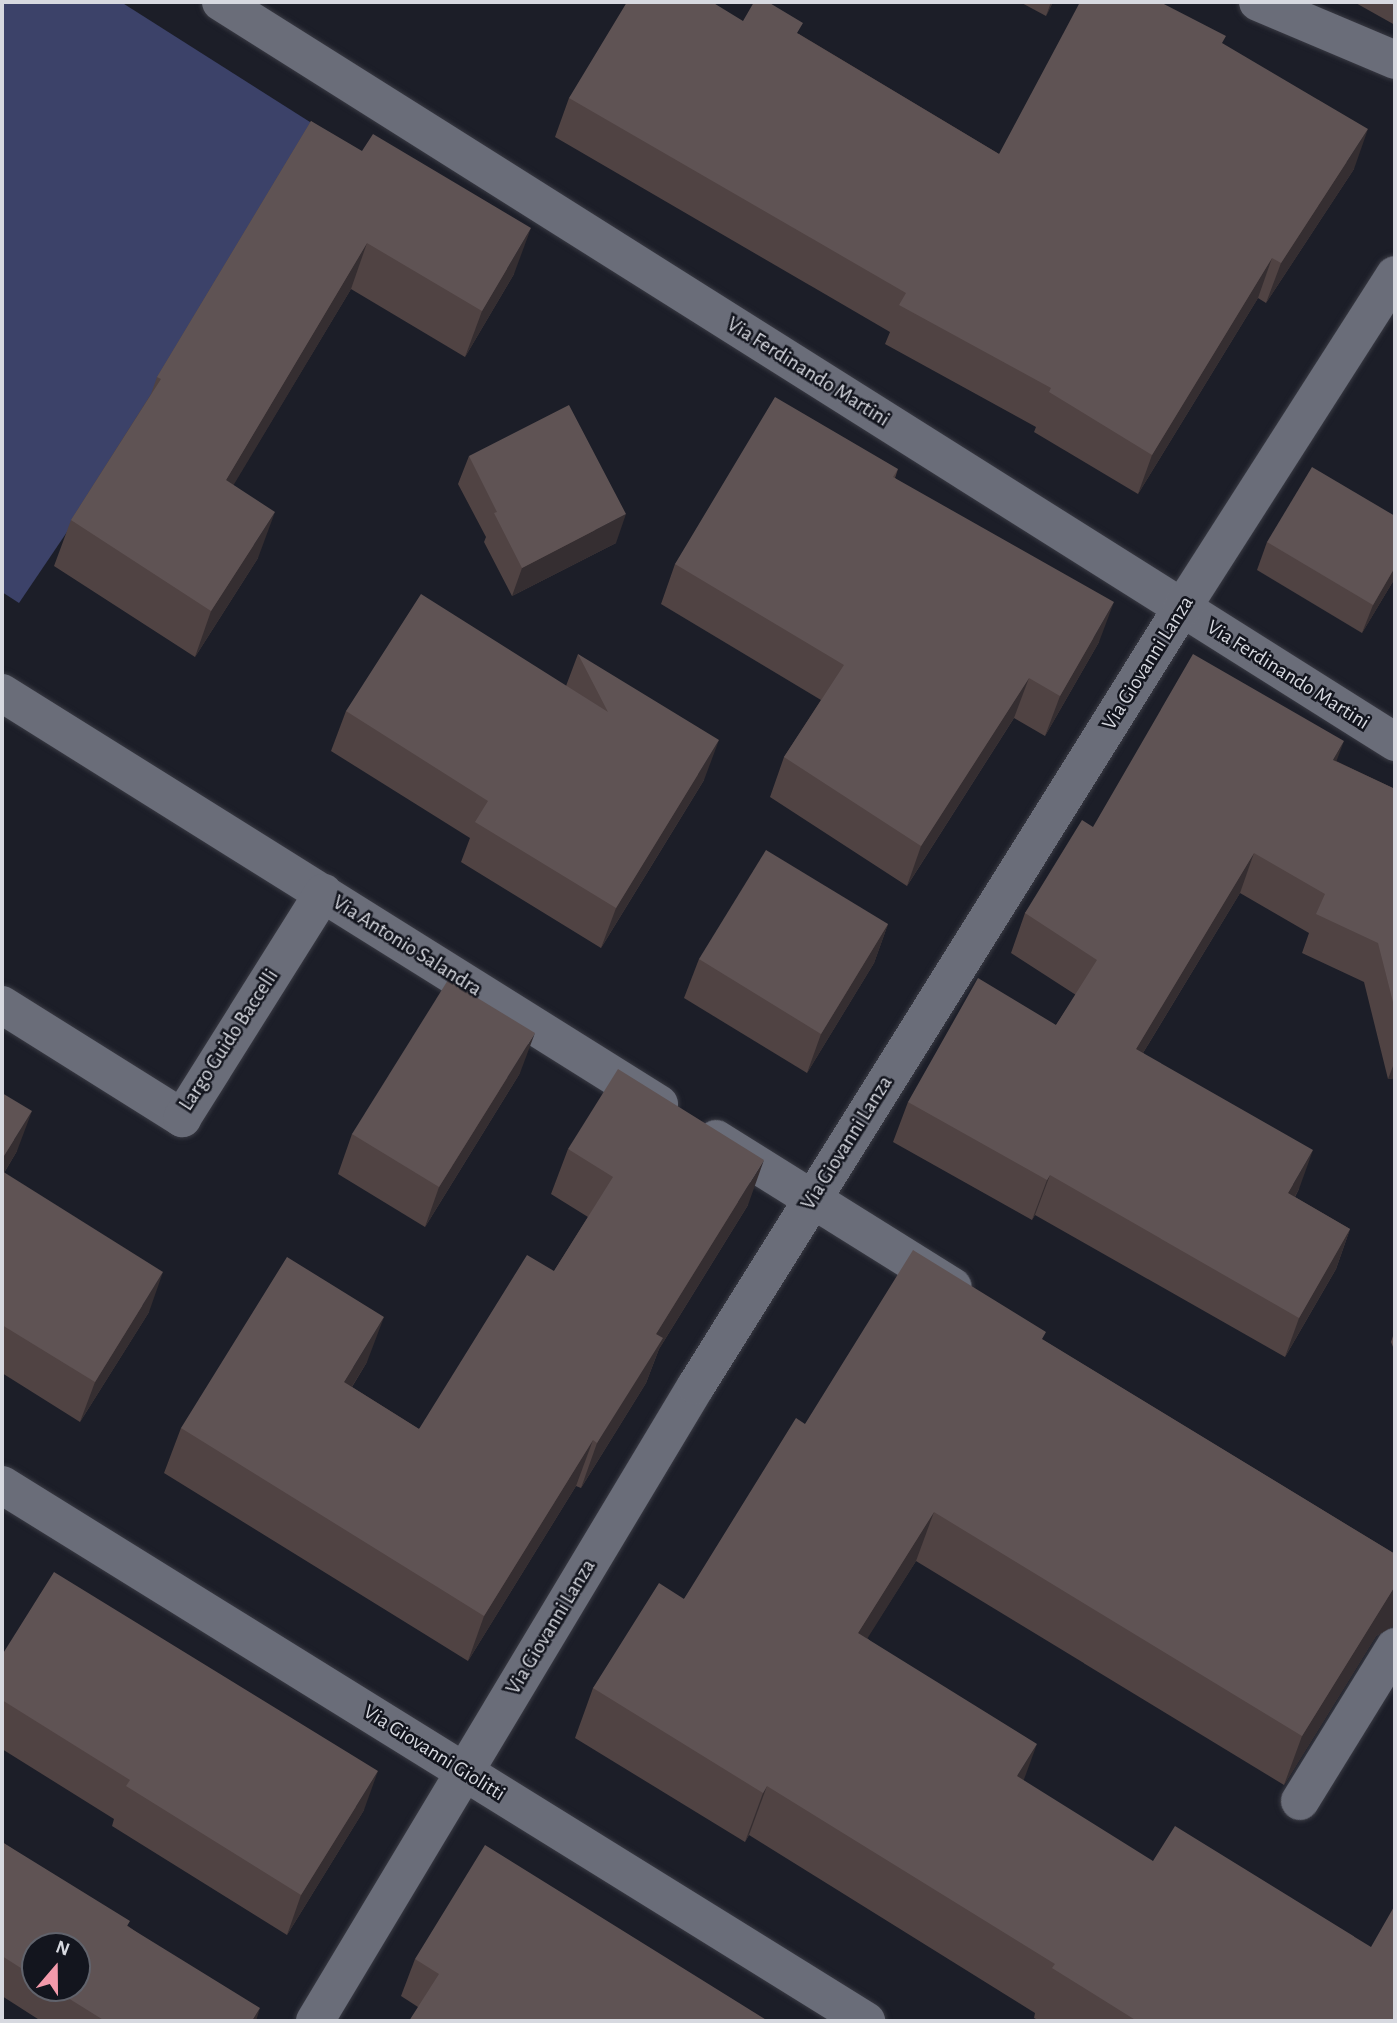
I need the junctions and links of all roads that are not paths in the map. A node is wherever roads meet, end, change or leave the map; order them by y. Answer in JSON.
{"nodes":[{"id":1,"x":221,"y":2,"type":"edge"},
{"id":2,"x":1258,"y":2,"type":"edge"},
{"id":3,"x":1395,"y":60,"type":"edge"},
{"id":4,"x":1395,"y":275,"type":"edge"},
{"id":5,"x":1182,"y":608,"type":"junction"},
{"id":6,"x":2,"y":693,"type":"edge"},
{"id":7,"x":1395,"y":742,"type":"edge"},
{"id":8,"x":323,"y":893,"type":"junction"},
{"id":9,"x":2,"y":1005,"type":"edge"},
{"id":10,"x":812,"y":1199,"type":"junction"},
{"id":11,"x":987,"y":1308,"type":"edge"},
{"id":12,"x":2,"y":1485,"type":"edge"},
{"id":13,"x":1395,"y":1647,"type":"edge"},
{"id":14,"x":464,"y":1771,"type":"junction"},
{"id":15,"x":1300,"y":1801,"type":"dead end"},
{"id":16,"x":315,"y":2021,"type":"edge"},
{"id":17,"x":866,"y":2021,"type":"edge"}],
"edges":[{"from":1,"to":5,"type":"street","name":"Via Ferdinando Martini"},
{"from":2,"to":3,"type":"street"},
{"from":4,"to":5,"type":"street","name":"Via Giovanni Lanza"},
{"from":5,"to":7,"type":"street","name":"Via Ferdinando Martini"},
{"from":5,"to":10,"type":"street","name":"Via Giovanni Lanza"},
{"from":6,"to":8,"type":"street","name":"Via Antonio Salandra"},
{"from":8,"to":9,"type":"street","name":"Largo Guido Baccelli"},
{"from":8,"to":10,"type":"street","name":"Via Antonio Salandra"},
{"from":10,"to":11,"type":"street","name":"Via Antonio Salandra"},
{"from":10,"to":14,"type":"street","name":"Via Giovanni Lanza"},
{"from":12,"to":14,"type":"street","name":"Via Giovanni Giolitti"},
{"from":13,"to":15,"type":"street"},
{"from":14,"to":16,"type":"street","name":"Via Giovanni Lanza"},
{"from":14,"to":17,"type":"street","name":"Via Giovanni Giolitti"}]}
